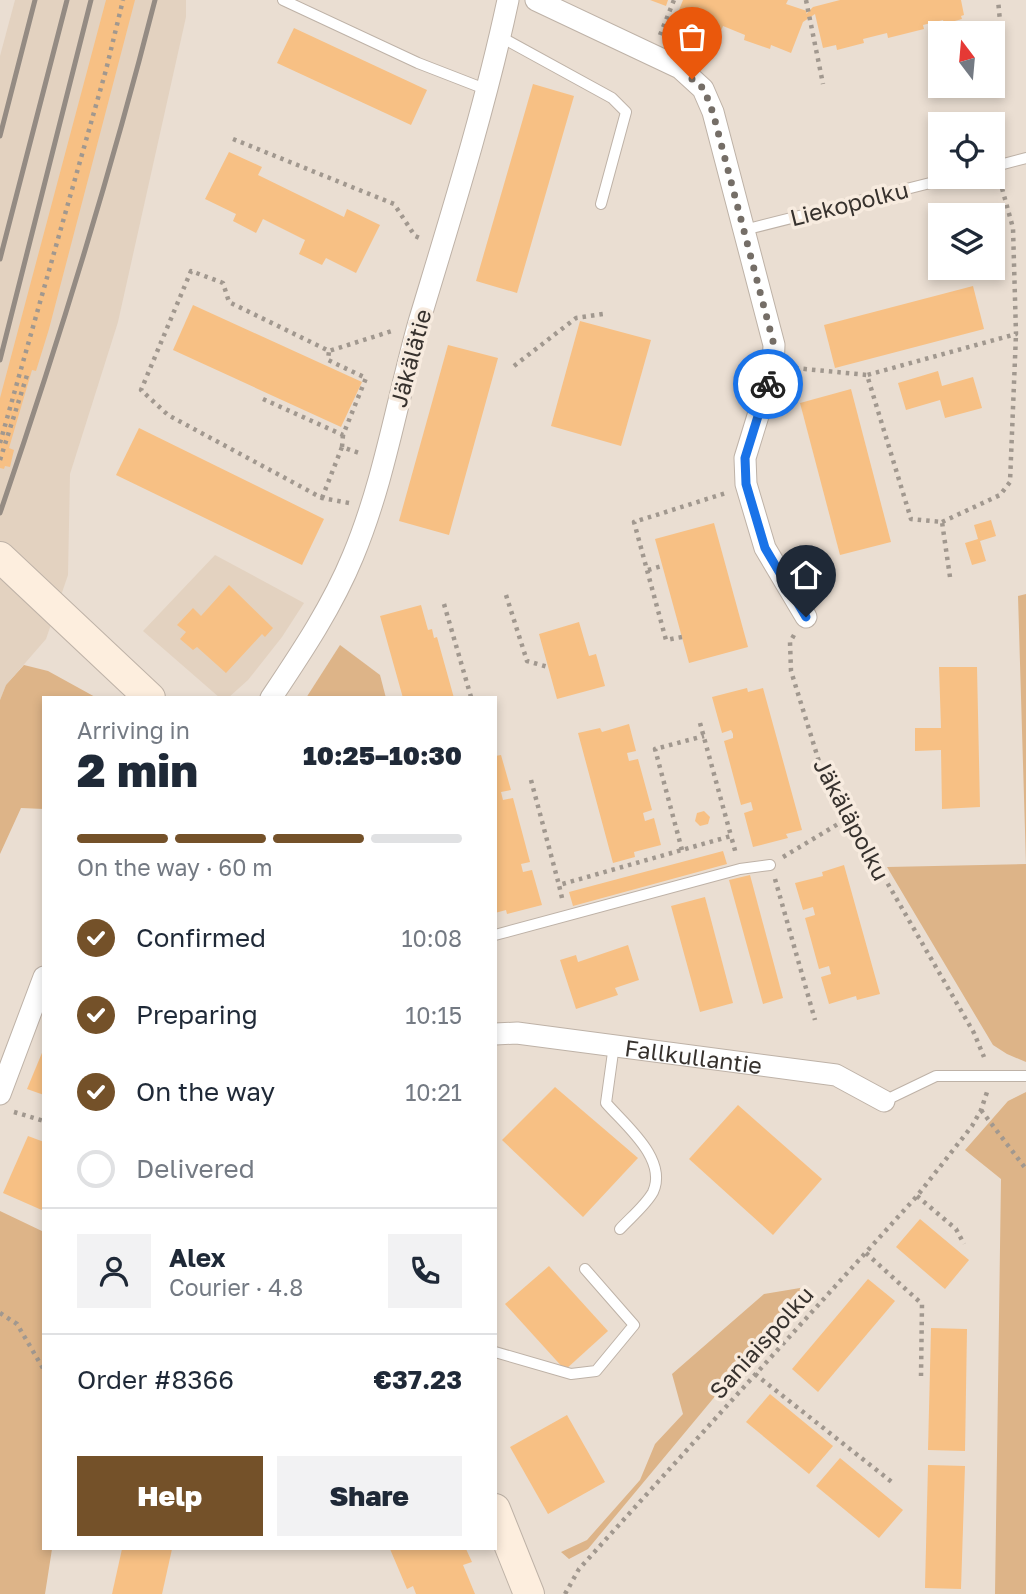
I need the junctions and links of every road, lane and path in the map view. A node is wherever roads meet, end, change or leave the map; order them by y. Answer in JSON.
{"nodes":[{"id":1,"x":123,"y":0,"type":"edge"},
{"id":2,"x":283,"y":0,"type":"edge"},
{"id":3,"x":508,"y":0,"type":"edge"},
{"id":4,"x":536,"y":0,"type":"edge"},
{"id":5,"x":674,"y":0,"type":"edge"},
{"id":6,"x":806,"y":0,"type":"edge"},
{"id":7,"x":998,"y":0,"type":"edge"},
{"id":8,"x":1000,"y":21,"type":"edge"},
{"id":9,"x":499,"y":36,"type":"junction"},
{"id":10,"x":652,"y":54,"type":"junction"},
{"id":11,"x":823,"y":84,"type":"dead end"},
{"id":12,"x":485,"y":89,"type":"junction"},
{"id":13,"x":233,"y":139,"type":"dead end"},
{"id":14,"x":1026,"y":158,"type":"edge"},
{"id":15,"x":1005,"y":164,"type":"edge"},
{"id":16,"x":928,"y":184,"type":"edge"},
{"id":17,"x":1001,"y":189,"type":"edge"},
{"id":18,"x":601,"y":204,"type":"dead end"},
{"id":19,"x":744,"y":230,"type":"junction"},
{"id":20,"x":442,"y":245,"type":"junction"},
{"id":21,"x":603,"y":314,"type":"dead end"},
{"id":22,"x":416,"y":334,"type":"junction"},
{"id":23,"x":1016,"y":334,"type":"junction"},
{"id":24,"x":329,"y":351,"type":"junction"},
{"id":25,"x":514,"y":366,"type":"dead end"},
{"id":26,"x":773,"y":367,"type":"junction"},
{"id":27,"x":28,"y":372,"type":"dead end"},
{"id":28,"x":867,"y":375,"type":"junction"},
{"id":29,"x":263,"y":399,"type":"dead end"},
{"id":30,"x":342,"y":435,"type":"junction"},
{"id":31,"x":0,"y":443,"type":"edge"},
{"id":32,"x":342,"y":447,"type":"junction"},
{"id":33,"x":384,"y":458,"type":"junction"},
{"id":34,"x":0,"y":460,"type":"edge"},
{"id":35,"x":746,"y":484,"type":"junction"},
{"id":36,"x":322,"y":498,"type":"junction"},
{"id":37,"x":371,"y":507,"type":"junction"},
{"id":38,"x":942,"y":522,"type":"junction"},
{"id":39,"x":0,"y":557,"type":"edge"},
{"id":40,"x":662,"y":566,"type":"dead end"},
{"id":41,"x":648,"y":570,"type":"junction"},
{"id":42,"x":950,"y":578,"type":"dead end"},
{"id":43,"x":506,"y":595,"type":"dead end"},
{"id":44,"x":444,"y":604,"type":"dead end"},
{"id":45,"x":806,"y":617,"type":"joint"},
{"id":46,"x":682,"y":638,"type":"dead end"},
{"id":47,"x":548,"y":667,"type":"dead end"},
{"id":48,"x":148,"y":696,"type":"edge"},
{"id":49,"x":272,"y":696,"type":"edge"},
{"id":50,"x":470,"y":696,"type":"edge"},
{"id":51,"x":700,"y":723,"type":"dead end"},
{"id":52,"x":704,"y":736,"type":"junction"},
{"id":53,"x":531,"y":780,"type":"dead end"},
{"id":54,"x":848,"y":818,"type":"junction"},
{"id":55,"x":731,"y":836,"type":"junction"},
{"id":56,"x":682,"y":850,"type":"junction"},
{"id":57,"x":771,"y":865,"type":"junction"},
{"id":58,"x":740,"y":869,"type":"junction"},
{"id":59,"x":559,"y":885,"type":"junction"},
{"id":60,"x":567,"y":916,"type":"junction"},
{"id":61,"x":497,"y":934,"type":"edge"},
{"id":62,"x":42,"y":983,"type":"edge"},
{"id":63,"x":815,"y":1020,"type":"dead end"},
{"id":64,"x":497,"y":1034,"type":"edge"},
{"id":65,"x":614,"y":1045,"type":"junction"},
{"id":66,"x":1026,"y":1076,"type":"edge"},
{"id":67,"x":992,"y":1077,"type":"junction"},
{"id":68,"x":884,"y":1101,"type":"joint"},
{"id":69,"x":5,"y":1102,"type":"edge"},
{"id":70,"x":42,"y":1120,"type":"edge"},
{"id":71,"x":1026,"y":1169,"type":"edge"},
{"id":72,"x":917,"y":1196,"type":"junction"},
{"id":73,"x":620,"y":1229,"type":"dead end"},
{"id":74,"x":964,"y":1244,"type":"dead end"},
{"id":75,"x":866,"y":1252,"type":"junction"},
{"id":76,"x":585,"y":1269,"type":"dead end"},
{"id":77,"x":0,"y":1313,"type":"edge"},
{"id":78,"x":497,"y":1353,"type":"edge"},
{"id":79,"x":42,"y":1367,"type":"edge"},
{"id":80,"x":755,"y":1374,"type":"junction"},
{"id":81,"x":920,"y":1376,"type":"dead end"},
{"id":82,"x":893,"y":1483,"type":"dead end"},
{"id":83,"x":497,"y":1513,"type":"edge"},
{"id":84,"x":529,"y":1594,"type":"edge"},
{"id":85,"x":565,"y":1594,"type":"edge"}],
"edges":[{"from":1,"to":31,"type":"path"},
{"from":2,"to":12,"type":"lane"},
{"from":3,"to":9,"type":"street","name":"Jäkälätie"},
{"from":4,"to":10,"type":"street"},
{"from":5,"to":10,"type":"path"},
{"from":6,"to":11,"type":"path"},
{"from":7,"to":8,"type":"path"},
{"from":9,"to":12,"type":"street","name":"Jäkälätie"},
{"from":9,"to":18,"type":"lane"},
{"from":10,"to":19,"type":"street"},
{"from":12,"to":20,"type":"street","name":"Jäkälätie"},
{"from":13,"to":20,"type":"path"},
{"from":14,"to":15,"type":"lane"},
{"from":16,"to":19,"type":"lane","name":"Liekopolku"},
{"from":17,"to":23,"type":"path"},
{"from":19,"to":26,"type":"street"},
{"from":20,"to":22,"type":"street","name":"Jäkälätie"},
{"from":21,"to":25,"type":"path"},
{"from":22,"to":24,"type":"path"},
{"from":22,"to":33,"type":"street","name":"Jäkälätie"},
{"from":23,"to":28,"type":"path"},
{"from":23,"to":38,"type":"path"},
{"from":24,"to":30,"type":"path"},
{"from":24,"to":36,"type":"path"},
{"from":26,"to":28,"type":"path"},
{"from":26,"to":35,"type":"street"},
{"from":27,"to":34,"type":"path"},
{"from":28,"to":38,"type":"path"},
{"from":29,"to":30,"type":"path"},
{"from":30,"to":32,"type":"path"},
{"from":32,"to":33,"type":"path"},
{"from":32,"to":36,"type":"path"},
{"from":33,"to":37,"type":"street","name":"Jäkälätie"},
{"from":35,"to":41,"type":"path"},
{"from":35,"to":45,"type":"street"},
{"from":36,"to":37,"type":"path"},
{"from":37,"to":49,"type":"street","name":"Jäkälätie"},
{"from":38,"to":42,"type":"path"},
{"from":39,"to":48,"type":"street"},
{"from":40,"to":41,"type":"path"},
{"from":41,"to":46,"type":"path"},
{"from":43,"to":47,"type":"path"},
{"from":44,"to":50,"type":"path"},
{"from":45,"to":54,"type":"path","name":"Jäkäläpolku"},
{"from":51,"to":52,"type":"path"},
{"from":52,"to":55,"type":"path"},
{"from":52,"to":56,"type":"path"},
{"from":53,"to":59,"type":"path"},
{"from":54,"to":57,"type":"path"},
{"from":54,"to":67,"type":"path","name":"Jäkäläpolku"},
{"from":55,"to":56,"type":"path"},
{"from":55,"to":58,"type":"path"},
{"from":56,"to":59,"type":"path"},
{"from":57,"to":58,"type":"lane"},
{"from":57,"to":63,"type":"path"},
{"from":58,"to":60,"type":"lane"},
{"from":59,"to":60,"type":"path"},
{"from":60,"to":61,"type":"lane"},
{"from":62,"to":69,"type":"street"},
{"from":64,"to":65,"type":"street","name":"Fallkullantie"},
{"from":65,"to":68,"type":"street","name":"Fallkullantie"},
{"from":65,"to":73,"type":"lane"},
{"from":66,"to":67,"type":"lane"},
{"from":67,"to":68,"type":"lane"},
{"from":69,"to":70,"type":"path"},
{"from":71,"to":72,"type":"path","name":"Saniaispolku"},
{"from":72,"to":74,"type":"path"},
{"from":72,"to":75,"type":"path","name":"Saniaispolku"},
{"from":75,"to":80,"type":"path","name":"Saniaispolku"},
{"from":75,"to":81,"type":"path"},
{"from":76,"to":78,"type":"lane"},
{"from":77,"to":79,"type":"path"},
{"from":80,"to":82,"type":"path"},
{"from":80,"to":85,"type":"path","name":"Saniaispolku"},
{"from":83,"to":84,"type":"street"}]}
